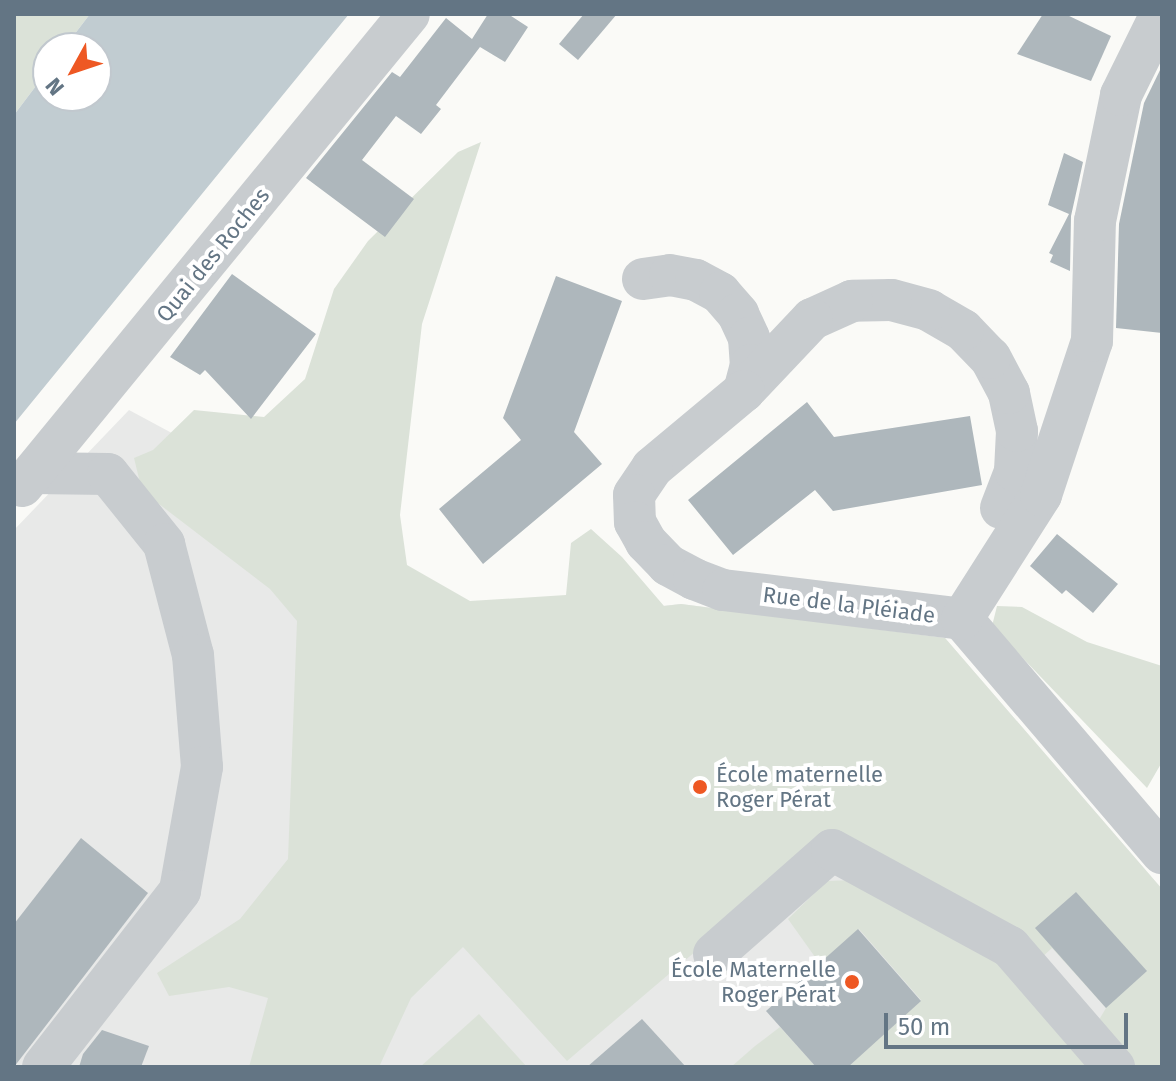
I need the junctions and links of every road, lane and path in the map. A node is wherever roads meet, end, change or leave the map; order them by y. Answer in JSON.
{"nodes":[{"id":1,"x":409,"y":14,"type":"edge"},
{"id":2,"x":1161,"y":14,"type":"edge"},
{"id":3,"x":643,"y":279,"type":"dead end"},
{"id":4,"x":744,"y":391,"type":"junction"},
{"id":5,"x":24,"y":484,"type":"edge"},
{"id":6,"x":1001,"y":508,"type":"dead end"},
{"id":7,"x":962,"y":619,"type":"junction"},
{"id":8,"x":1162,"y":853,"type":"edge"},
{"id":9,"x":714,"y":954,"type":"dead end"},
{"id":10,"x":43,"y":1067,"type":"edge"},
{"id":11,"x":1114,"y":1067,"type":"edge"}],
"edges":[{"from":1,"to":5,"type":"street","name":"Quai des Roches"},
{"from":2,"to":7,"type":"street"},
{"from":3,"to":4,"type":"street"},
{"from":4,"to":6,"type":"street","name":"Rue de la Pléiade"},
{"from":4,"to":7,"type":"street","name":"Rue de la Pléiade"},
{"from":5,"to":10,"type":"street"},
{"from":7,"to":8,"type":"street","name":"Rue de la Pléiade"},
{"from":9,"to":11,"type":"street"}]}
